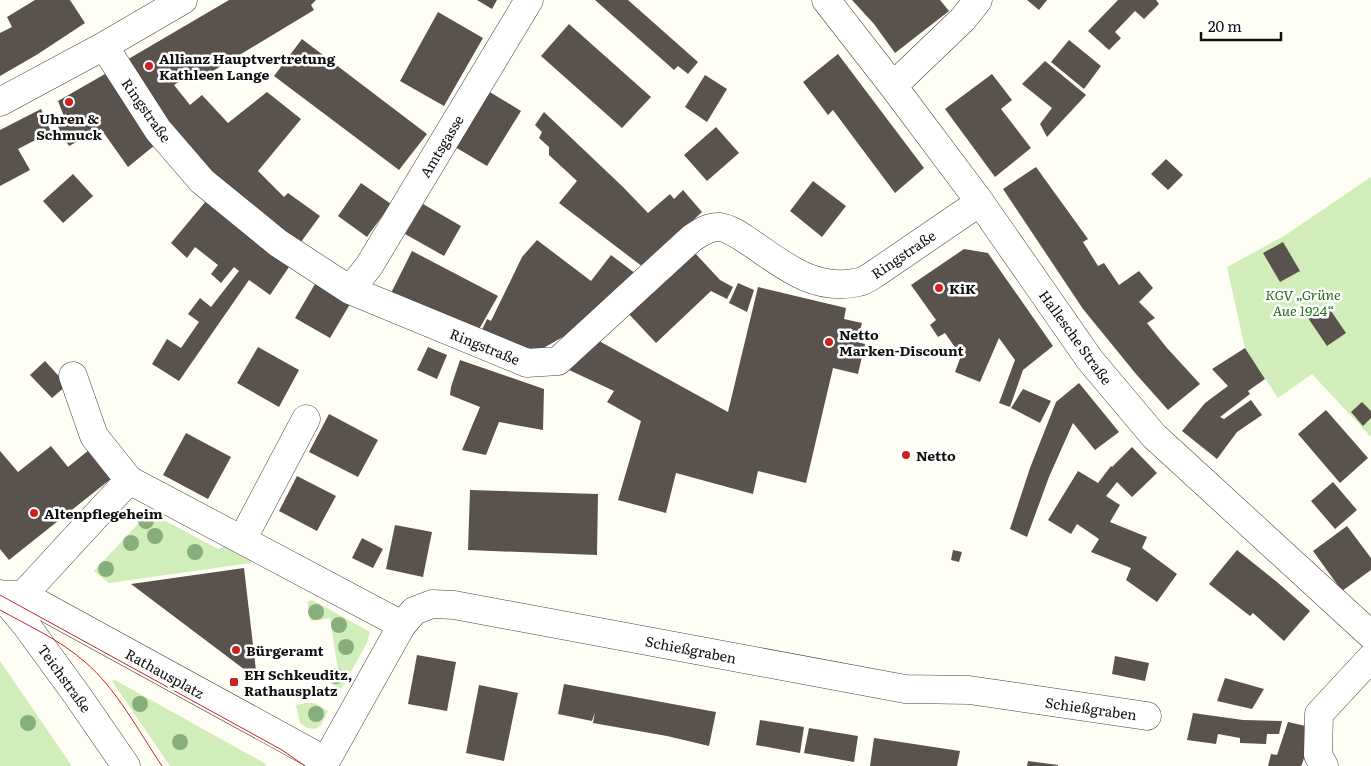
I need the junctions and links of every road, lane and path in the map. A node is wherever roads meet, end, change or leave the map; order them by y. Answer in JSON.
{"nodes":[{"id":1,"x":183,"y":0,"type":"edge"},
{"id":2,"x":529,"y":0,"type":"edge"},
{"id":3,"x":826,"y":0,"type":"edge"},
{"id":4,"x":978,"y":0,"type":"edge"},
{"id":5,"x":150,"y":8,"type":"edge"},
{"id":6,"x":104,"y":46,"type":"junction"},
{"id":7,"x":893,"y":86,"type":"junction"},
{"id":8,"x":0,"y":102,"type":"edge"},
{"id":9,"x":980,"y":202,"type":"junction"},
{"id":10,"x":350,"y":290,"type":"junction"},
{"id":11,"x":73,"y":376,"type":"dead end"},
{"id":12,"x":306,"y":419,"type":"dead end"},
{"id":13,"x":129,"y":480,"type":"junction"},
{"id":14,"x":242,"y":540,"type":"junction"},
{"id":15,"x":8,"y":595,"type":"edge"},
{"id":16,"x":13,"y":623,"type":"edge"},
{"id":17,"x":402,"y":625,"type":"junction"},
{"id":18,"x":1371,"y":635,"type":"edge"},
{"id":19,"x":1371,"y":658,"type":"edge"},
{"id":20,"x":1147,"y":716,"type":"dead end"},
{"id":21,"x":324,"y":763,"type":"edge"},
{"id":22,"x":126,"y":766,"type":"edge"},
{"id":23,"x":1324,"y":766,"type":"edge"}],
"edges":[{"from":1,"to":5,"type":"street"},
{"from":2,"to":10,"type":"street","name":"Amtsgasse"},
{"from":3,"to":7,"type":"street","name":"Hallesche Straße"},
{"from":4,"to":7,"type":"street"},
{"from":5,"to":6,"type":"street"},
{"from":6,"to":8,"type":"street"},
{"from":6,"to":10,"type":"street","name":"Ringstraße"},
{"from":7,"to":9,"type":"street","name":"Hallesche Straße"},
{"from":9,"to":10,"type":"street","name":"Ringstraße"},
{"from":9,"to":18,"type":"street","name":"Hallesche Straße"},
{"from":11,"to":13,"type":"street"},
{"from":12,"to":14,"type":"street"},
{"from":13,"to":14,"type":"street"},
{"from":13,"to":15,"type":"street"},
{"from":14,"to":17,"type":"street"},
{"from":15,"to":16,"type":"street","name":"Teichstraße"},
{"from":15,"to":21,"type":"street","name":"Rathausplatz"},
{"from":16,"to":22,"type":"street","name":"Teichstraße"},
{"from":17,"to":20,"type":"street","name":"Schießgraben"},
{"from":17,"to":21,"type":"street","name":"Schießgraben"},
{"from":19,"to":23,"type":"street"}]}
